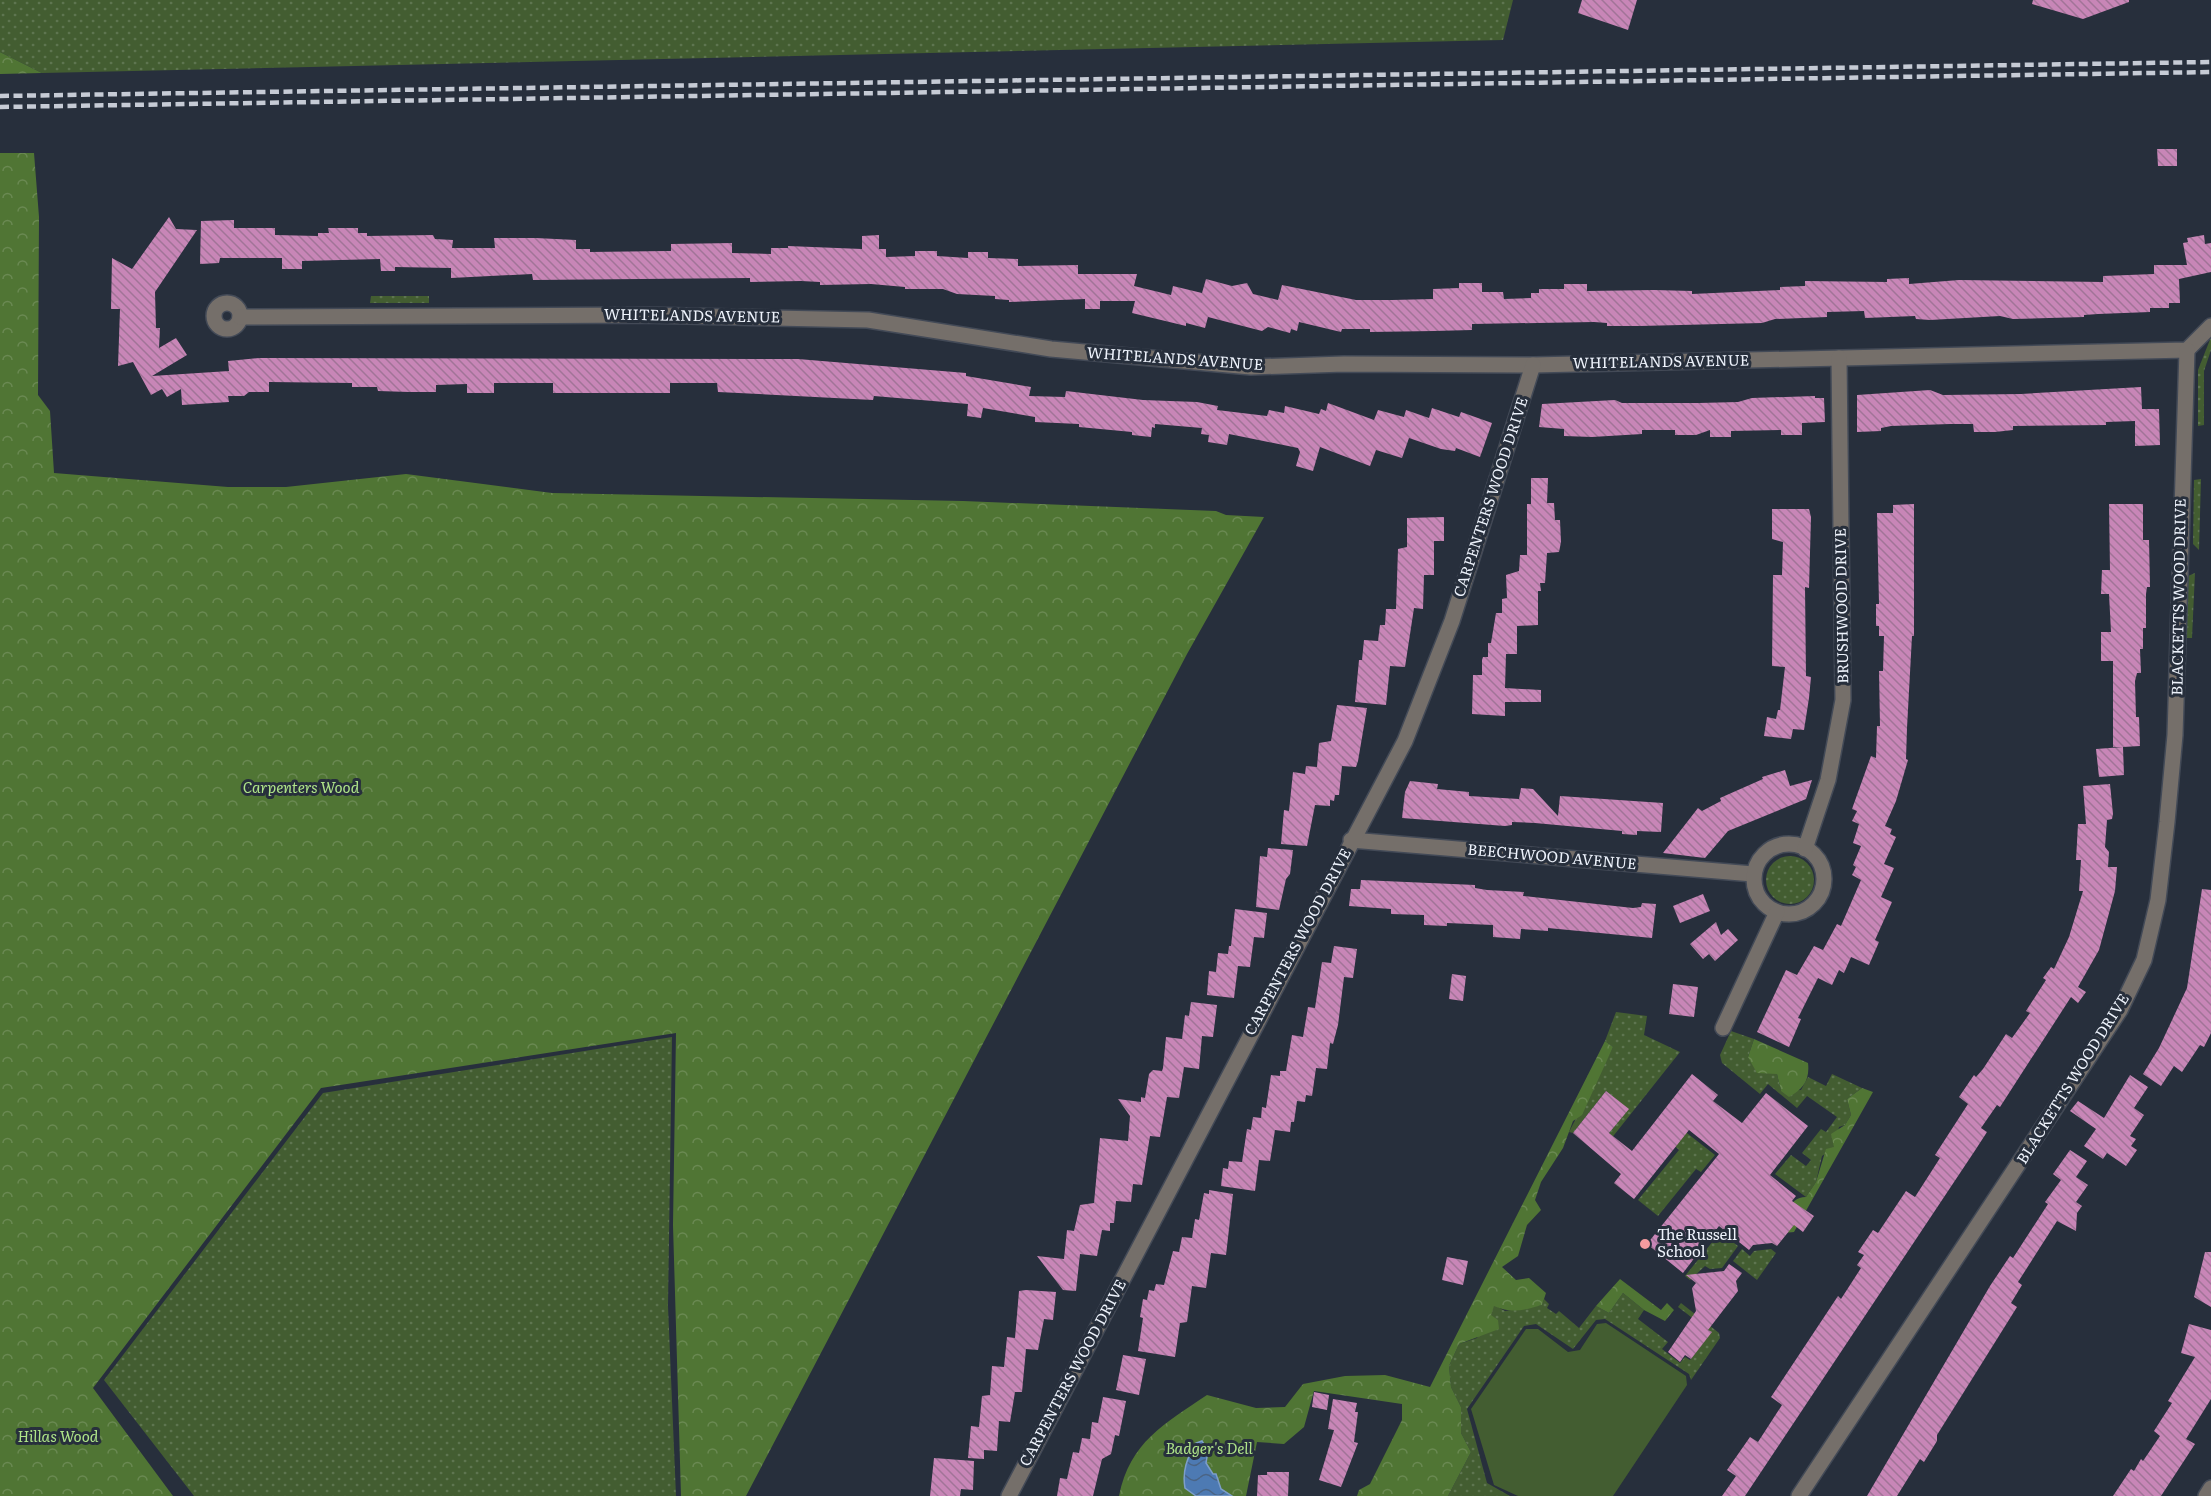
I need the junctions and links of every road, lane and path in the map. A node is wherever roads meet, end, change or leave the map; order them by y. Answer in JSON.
{"nodes":[{"id":1,"x":240,"y":317,"type":"dead end"},
{"id":2,"x":2211,"y":326,"type":"edge"},
{"id":3,"x":2187,"y":350,"type":"junction"},
{"id":4,"x":1839,"y":358,"type":"junction"},
{"id":5,"x":1533,"y":365,"type":"junction"},
{"id":6,"x":1351,"y":840,"type":"junction"},
{"id":7,"x":1805,"y":849,"type":"junction"},
{"id":8,"x":1754,"y":874,"type":"junction"},
{"id":9,"x":1777,"y":912,"type":"junction"},
{"id":10,"x":1723,"y":1028,"type":"dead end"},
{"id":11,"x":2211,"y":1488,"type":"edge"},
{"id":12,"x":1009,"y":1496,"type":"edge"},
{"id":13,"x":1799,"y":1496,"type":"edge"},
{"id":14,"x":2205,"y":1496,"type":"edge"}],
"edges":[{"from":1,"to":5,"type":"street","name":"WHITELANDS AVENUE"},
{"from":2,"to":3,"type":"street"},
{"from":3,"to":4,"type":"street","name":"WHITELANDS AVENUE"},
{"from":3,"to":13,"type":"street","name":"BLACKETTS WOOD DRIVE"},
{"from":4,"to":5,"type":"street","name":"WHITELANDS AVENUE"},
{"from":4,"to":7,"type":"street","name":"BRUSHWOOD DRIVE"},
{"from":5,"to":6,"type":"street","name":"CARPENTERS WOOD DRIVE"},
{"from":6,"to":8,"type":"street","name":"BEECHWOOD AVENUE"},
{"from":6,"to":12,"type":"street","name":"CARPENTERS WOOD DRIVE"},
{"from":7,"to":8,"type":"street"},
{"from":7,"to":9,"type":"street"},
{"from":8,"to":9,"type":"street"},
{"from":9,"to":10,"type":"street"},
{"from":11,"to":14,"type":"street"}]}
